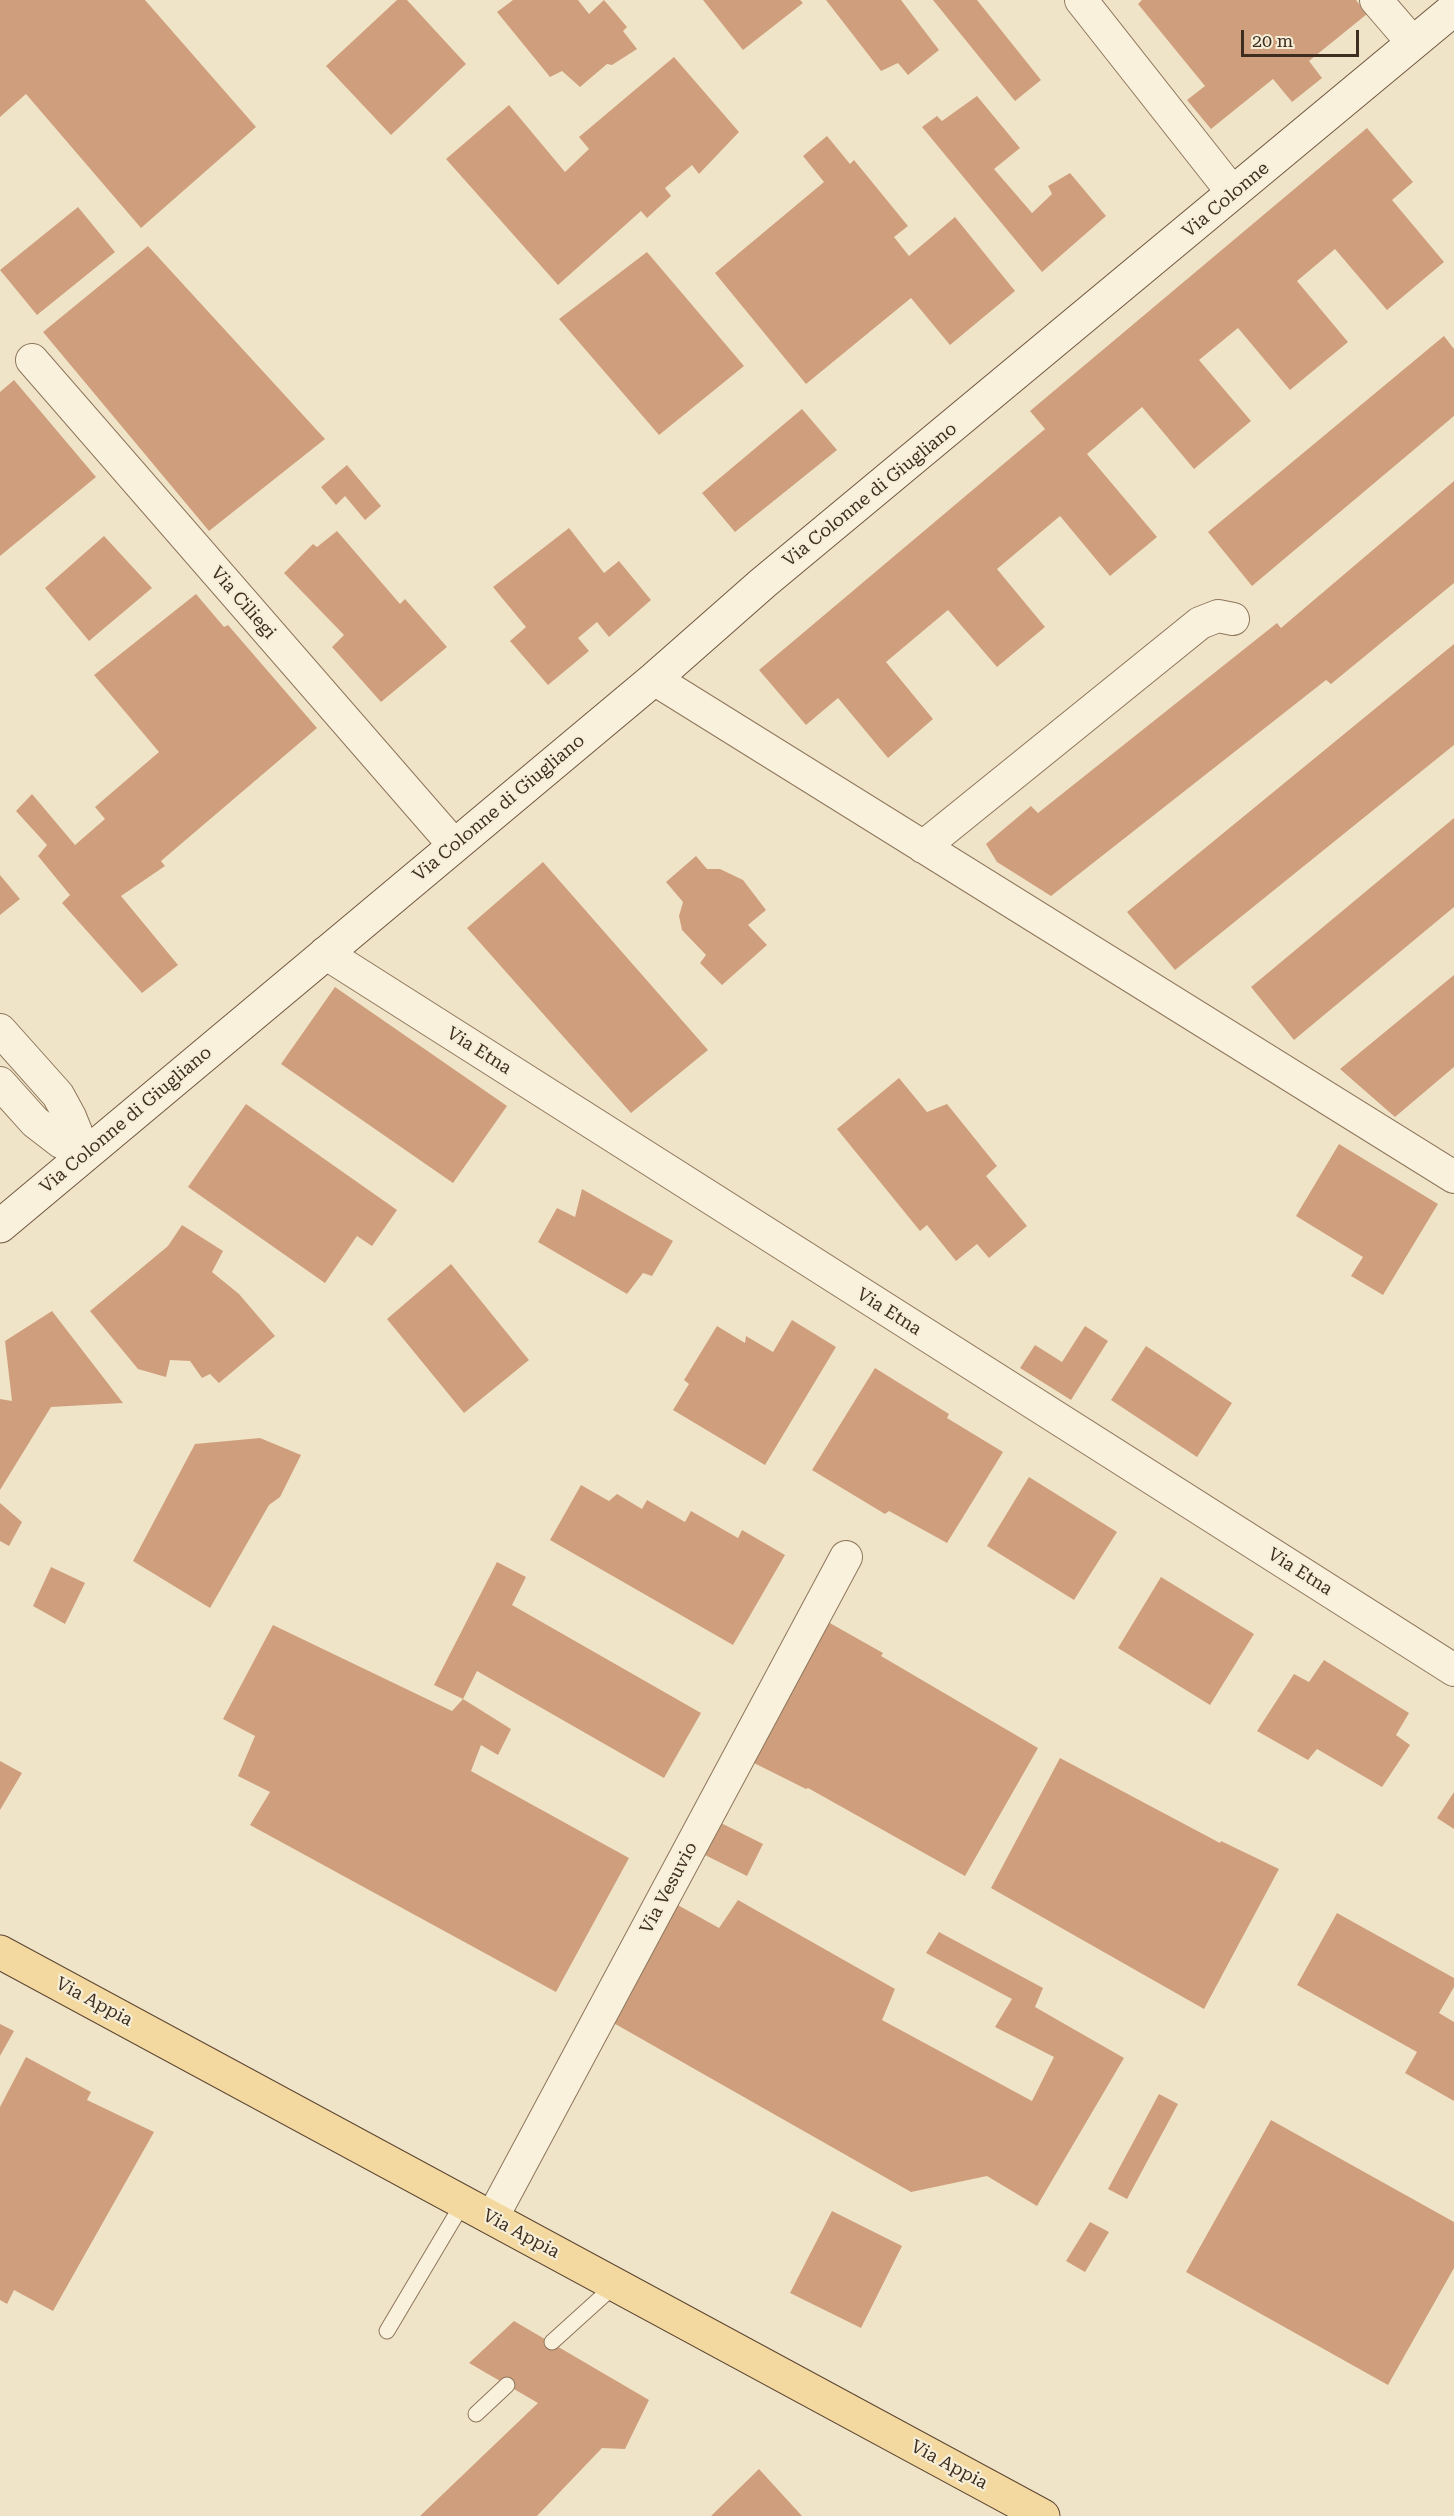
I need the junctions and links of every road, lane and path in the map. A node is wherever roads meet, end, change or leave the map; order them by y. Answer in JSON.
{"nodes":[{"id":1,"x":1081,"y":0,"type":"edge"},
{"id":2,"x":1376,"y":0,"type":"edge"},
{"id":3,"x":1454,"y":9,"type":"edge"},
{"id":4,"x":1413,"y":43,"type":"junction"},
{"id":5,"x":1233,"y":194,"type":"junction"},
{"id":6,"x":32,"y":360,"type":"dead end"},
{"id":7,"x":998,"y":390,"type":"joint"},
{"id":8,"x":1233,"y":620,"type":"dead end"},
{"id":9,"x":654,"y":679,"type":"junction"},
{"id":10,"x":454,"y":846,"type":"junction"},
{"id":11,"x":923,"y":847,"type":"junction"},
{"id":12,"x":325,"y":953,"type":"junction"},
{"id":13,"x":0,"y":1030,"type":"edge"},
{"id":14,"x":0,"y":1083,"type":"edge"},
{"id":15,"x":85,"y":1155,"type":"junction"},
{"id":16,"x":1454,"y":1177,"type":"edge"},
{"id":17,"x":0,"y":1226,"type":"edge"},
{"id":18,"x":846,"y":1557,"type":"dead end"},
{"id":19,"x":1454,"y":1670,"type":"edge"},
{"id":20,"x":0,"y":1952,"type":"edge"},
{"id":21,"x":463,"y":2203,"type":"junction"},
{"id":22,"x":492,"y":2218,"type":"junction"},
{"id":23,"x":615,"y":2285,"type":"junction"},
{"id":24,"x":387,"y":2331,"type":"dead end"},
{"id":25,"x":552,"y":2343,"type":"dead end"},
{"id":26,"x":507,"y":2385,"type":"dead end"},
{"id":27,"x":476,"y":2414,"type":"dead end"},
{"id":28,"x":1042,"y":2516,"type":"edge"}],
"edges":[{"from":1,"to":5,"type":"street"},
{"from":2,"to":4,"type":"street"},
{"from":3,"to":4,"type":"main road","name":"Via Colonne"},
{"from":4,"to":5,"type":"main road","name":"Via Colonne"},
{"from":5,"to":7,"type":"main road","name":"Via Colonne"},
{"from":6,"to":10,"type":"street","name":"Via Ciliegi"},
{"from":7,"to":9,"type":"main road","name":"Via Colonne di Giugliano"},
{"from":8,"to":11,"type":"street"},
{"from":9,"to":10,"type":"main road","name":"Via Colonne di Giugliano"},
{"from":9,"to":11,"type":"street"},
{"from":10,"to":12,"type":"main road","name":"Via Colonne di Giugliano"},
{"from":11,"to":16,"type":"street"},
{"from":12,"to":15,"type":"main road","name":"Via Colonne di Giugliano"},
{"from":12,"to":19,"type":"street","name":"Via Etna"},
{"from":13,"to":15,"type":"street"},
{"from":14,"to":15,"type":"street"},
{"from":15,"to":17,"type":"main road","name":"Via Colonne di Giugliano"},
{"from":18,"to":22,"type":"street","name":"Via Vesuvio"},
{"from":20,"to":21,"type":"main road","name":"Via Appia"},
{"from":21,"to":22,"type":"main road","name":"Via Appia"},
{"from":21,"to":24,"type":"lane"},
{"from":22,"to":23,"type":"main road","name":"Via Appia"},
{"from":23,"to":25,"type":"lane"},
{"from":23,"to":28,"type":"main road","name":"Via Appia"},
{"from":26,"to":27,"type":"lane"}]}
